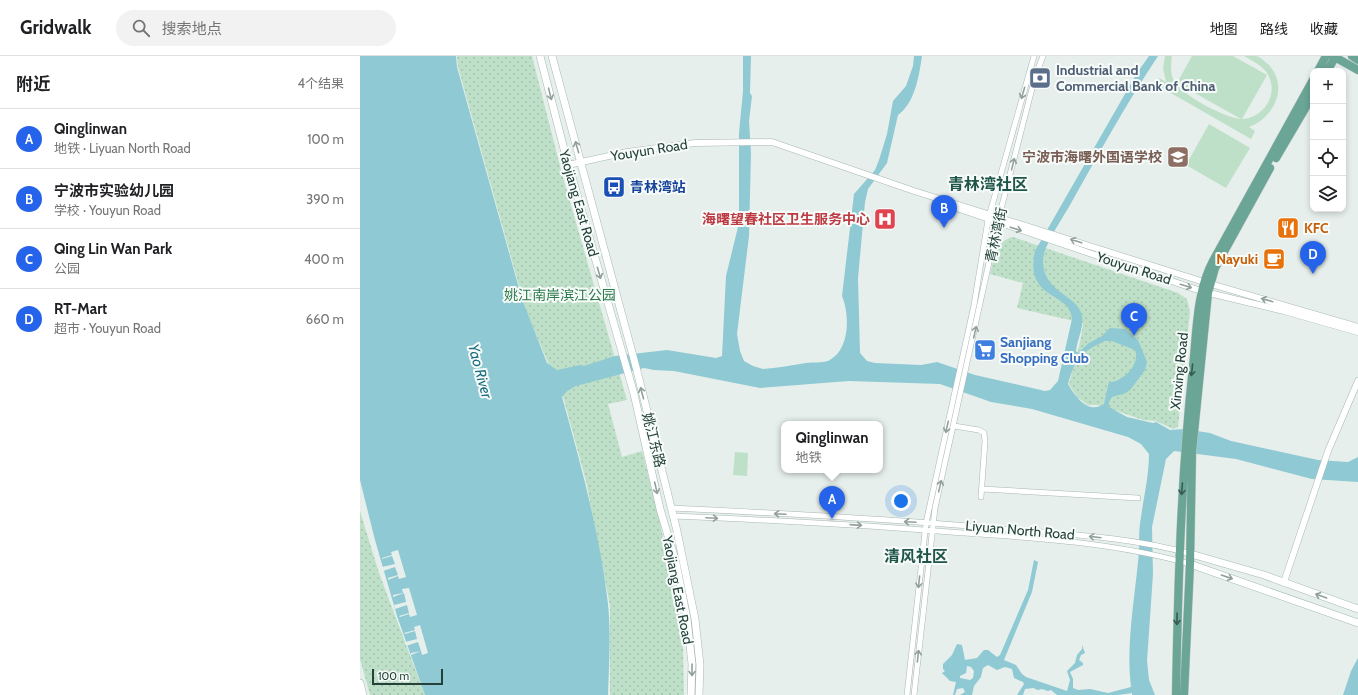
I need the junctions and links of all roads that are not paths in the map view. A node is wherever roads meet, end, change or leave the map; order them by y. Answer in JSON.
{"nodes":[{"id":1,"x":540,"y":56,"type":"edge"},
{"id":2,"x":552,"y":56,"type":"edge"},
{"id":3,"x":1034,"y":56,"type":"edge"},
{"id":4,"x":1043,"y":56,"type":"edge"},
{"id":5,"x":1326,"y":56,"type":"edge"},
{"id":6,"x":1335,"y":56,"type":"edge"},
{"id":7,"x":1352,"y":56,"type":"edge"},
{"id":8,"x":1358,"y":60,"type":"edge"},
{"id":9,"x":1320,"y":68,"type":"edge"},
{"id":10,"x":1329,"y":68,"type":"edge"},
{"id":11,"x":1358,"y":70,"type":"edge"},
{"id":12,"x":1310,"y":85,"type":"edge"},
{"id":13,"x":1310,"y":100,"type":"edge"},
{"id":14,"x":581,"y":162,"type":"junction"},
{"id":15,"x":568,"y":165,"type":"junction"},
{"id":16,"x":989,"y":217,"type":"junction"},
{"id":17,"x":999,"y":220,"type":"junction"},
{"id":18,"x":1207,"y":283,"type":"junction"},
{"id":19,"x":1205,"y":292,"type":"junction"},
{"id":20,"x":1358,"y":327,"type":"edge"},
{"id":21,"x":1358,"y":332,"type":"edge"},
{"id":22,"x":636,"y":367,"type":"joint"},
{"id":23,"x":627,"y":369,"type":"joint"},
{"id":24,"x":1358,"y":381,"type":"edge"},
{"id":25,"x":954,"y":426,"type":"junction"},
{"id":26,"x":1189,"y":451,"type":"junction"},
{"id":27,"x":982,"y":489,"type":"junction"},
{"id":28,"x":981,"y":498,"type":"dead end"},
{"id":29,"x":1138,"y":498,"type":"dead end"},
{"id":30,"x":671,"y":508,"type":"junction"},
{"id":31,"x":673,"y":516,"type":"junction"},
{"id":32,"x":926,"y":523,"type":"junction"},
{"id":33,"x":934,"y":523,"type":"junction"},
{"id":34,"x":924,"y":530,"type":"junction"},
{"id":35,"x":933,"y":530,"type":"junction"},
{"id":36,"x":1179,"y":550,"type":"junction"},
{"id":37,"x":1191,"y":554,"type":"junction"},
{"id":38,"x":1179,"y":561,"type":"junction"},
{"id":39,"x":1190,"y":564,"type":"junction"},
{"id":40,"x":1284,"y":582,"type":"junction"},
{"id":41,"x":1358,"y":609,"type":"edge"},
{"id":42,"x":1358,"y":623,"type":"edge"},
{"id":43,"x":360,"y":683,"type":"edge"},
{"id":44,"x":1180,"y":694,"type":"edge"},
{"id":45,"x":363,"y":695,"type":"edge"},
{"id":46,"x":692,"y":695,"type":"edge"},
{"id":47,"x":699,"y":695,"type":"edge"},
{"id":48,"x":907,"y":695,"type":"edge"},
{"id":49,"x":914,"y":695,"type":"edge"}],
"edges":[{"from":1,"to":15,"type":"main road","name":"Yaojiang East Road","one_way":true},
{"from":14,"to":2,"type":"main road","name":"Yaojiang East Road","one_way":true},
{"from":3,"to":16,"type":"street","name":"青林湾街","one_way":true},
{"from":17,"to":4,"type":"street","name":"青林湾街","one_way":true},
{"from":5,"to":9,"type":"main road"},
{"from":6,"to":10,"type":"main road"},
{"from":6,"to":11,"type":"main road"},
{"from":7,"to":8,"type":"main road"},
{"from":12,"to":18,"type":"main road","name":"Xinxing Road"},
{"from":13,"to":18,"type":"main road","name":"Xinxing Road"},
{"from":14,"to":15,"type":"street","name":"Youyun Road"},
{"from":14,"to":16,"type":"street","name":"Youyun Road"},
{"from":14,"to":22,"type":"main road","name":"Yaojiang East Road"},
{"from":15,"to":23,"type":"main road","name":"Yaojiang East Road","one_way":true},
{"from":16,"to":17,"type":"street","name":"Youyun Road"},
{"from":16,"to":32,"type":"street","name":"青林湾街","one_way":true},
{"from":18,"to":17,"type":"street","name":"Youyun Road","one_way":true},
{"from":17,"to":19,"type":"street","name":"Youyun Road","one_way":true},
{"from":25,"to":17,"type":"street","name":"青林湾街","one_way":true},
{"from":18,"to":19,"type":"main road","name":"Xinxing Road"},
{"from":20,"to":18,"type":"street","name":"Youyun Road","one_way":true},
{"from":19,"to":21,"type":"street","name":"Youyun Road"},
{"from":19,"to":26,"type":"main road","name":"Xinxing Road"},
{"from":30,"to":22,"type":"main road","name":"姚江东路","one_way":true},
{"from":23,"to":46,"type":"main road","name":"姚江东路","one_way":true},
{"from":24,"to":40,"type":"street"},
{"from":25,"to":27,"type":"street"},
{"from":33,"to":25,"type":"street","name":"青林湾街","one_way":true},
{"from":26,"to":36,"type":"main road","name":"Xinxing Road","one_way":true},
{"from":26,"to":37,"type":"main road","name":"Xinxing Road"},
{"from":27,"to":28,"type":"street"},
{"from":27,"to":29,"type":"street"},
{"from":30,"to":31,"type":"main road","name":"Yaojiang East Road"},
{"from":32,"to":30,"type":"street","name":"Liyuan North Road","one_way":true},
{"from":31,"to":34,"type":"street","name":"Liyuan North Road","one_way":true},
{"from":31,"to":47,"type":"main road","name":"Yaojiang East Road"},
{"from":32,"to":33,"type":"street","name":"Liyuan North Road"},
{"from":32,"to":34,"type":"street","name":"青林湾街"},
{"from":33,"to":35,"type":"street","name":"青林湾街"},
{"from":36,"to":33,"type":"street","name":"Liyuan North Road","one_way":true},
{"from":34,"to":35,"type":"street","name":"Liyuan North Road"},
{"from":34,"to":48,"type":"street","name":"青林湾街","one_way":true},
{"from":35,"to":38,"type":"street","name":"Liyuan North Road"},
{"from":49,"to":35,"type":"street","name":"青林湾街","one_way":true},
{"from":36,"to":37,"type":"street","name":"Liyuan North Road"},
{"from":36,"to":38,"type":"main road","name":"Xinxing Road"},
{"from":37,"to":39,"type":"main road","name":"Xinxing Road"},
{"from":37,"to":40,"type":"main road","name":"Liyuan North Road"},
{"from":38,"to":39,"type":"street","name":"Liyuan North Road"},
{"from":38,"to":44,"type":"main road","name":"Xinxing Road","one_way":true},
{"from":39,"to":42,"type":"main road","name":"Liyuan North Road","one_way":true},
{"from":39,"to":44,"type":"main road","name":"Xinxing Road"},
{"from":41,"to":40,"type":"main road","name":"Liyuan North Road","one_way":true},
{"from":43,"to":45,"type":"main road"}]}
